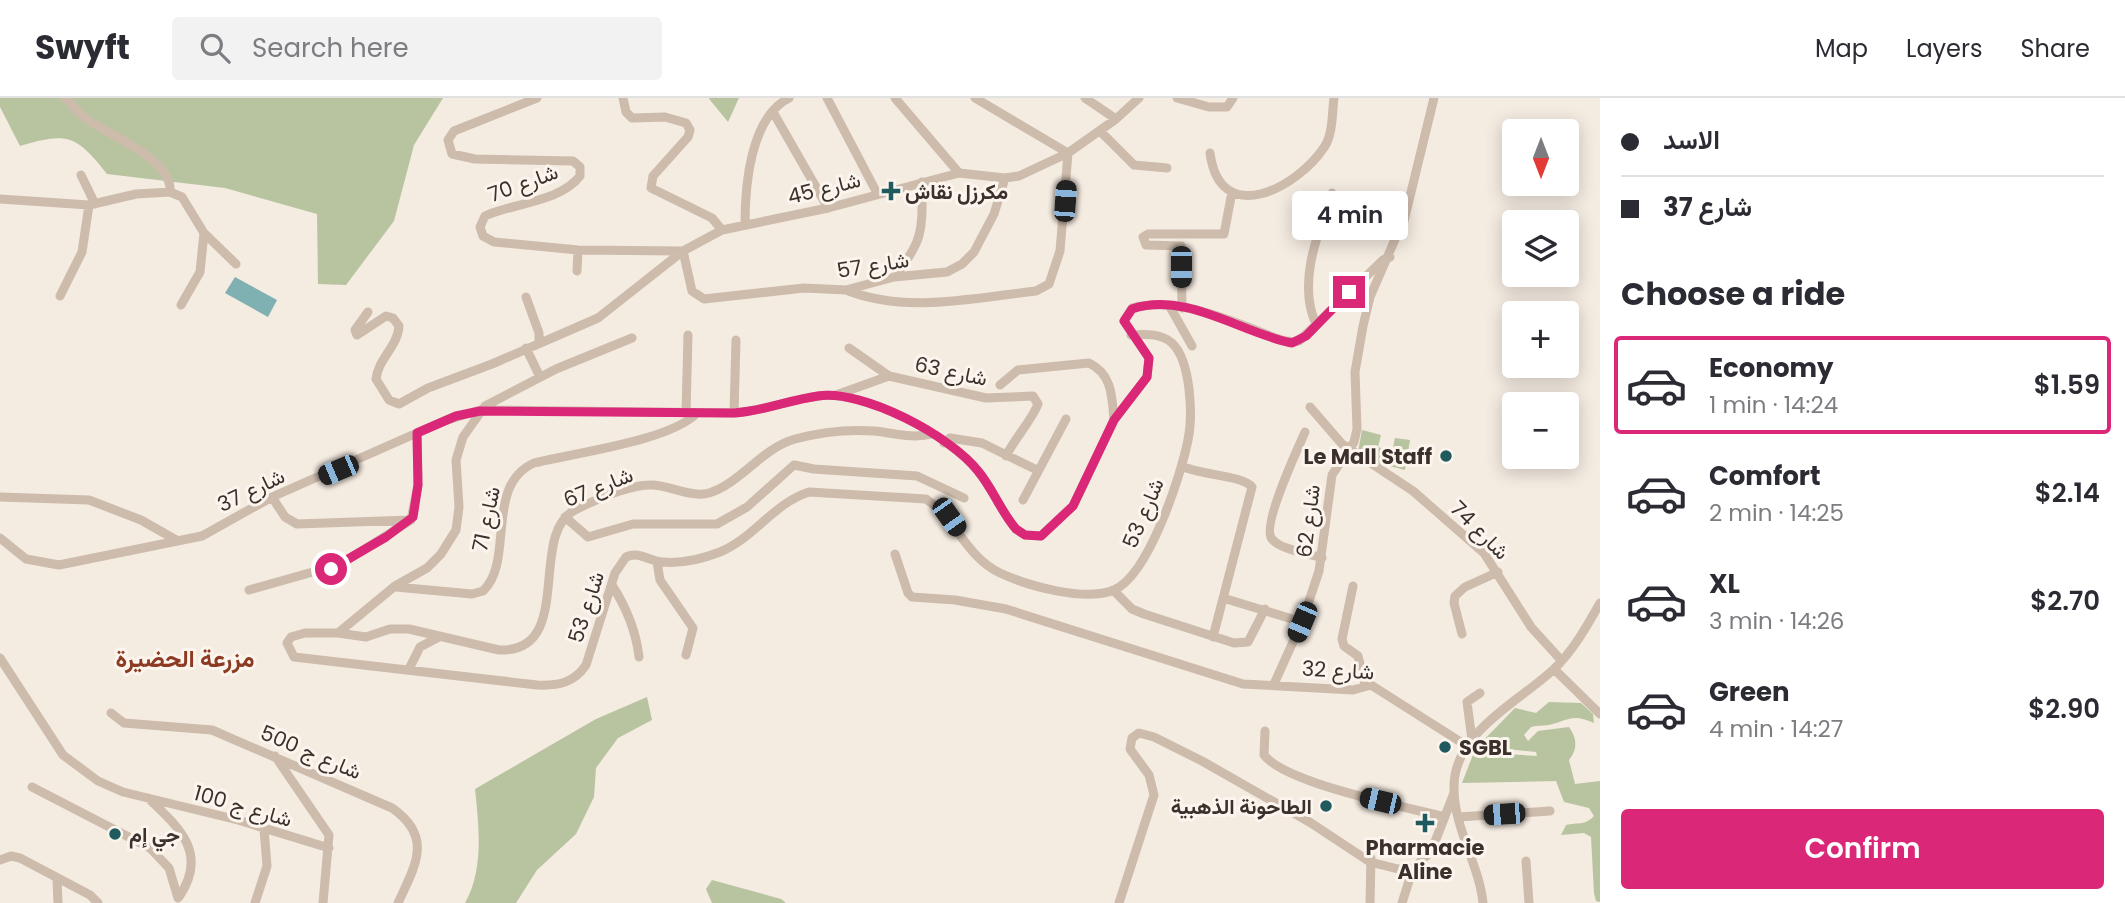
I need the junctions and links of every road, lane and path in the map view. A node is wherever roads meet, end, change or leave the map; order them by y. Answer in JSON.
{"nodes":[{"id":1,"x":66,"y":98,"type":"edge"},
{"id":2,"x":537,"y":98,"type":"edge"},
{"id":3,"x":623,"y":98,"type":"edge"},
{"id":4,"x":789,"y":98,"type":"edge"},
{"id":5,"x":827,"y":98,"type":"edge"},
{"id":6,"x":895,"y":98,"type":"edge"},
{"id":7,"x":975,"y":98,"type":"edge"},
{"id":8,"x":1085,"y":98,"type":"edge"},
{"id":9,"x":1139,"y":98,"type":"edge"},
{"id":10,"x":1177,"y":98,"type":"edge"},
{"id":11,"x":1233,"y":98,"type":"edge"},
{"id":12,"x":1334,"y":98,"type":"edge"},
{"id":13,"x":1434,"y":98,"type":"edge"},
{"id":14,"x":773,"y":112,"type":"junction"},
{"id":15,"x":1116,"y":119,"type":"junction"},
{"id":16,"x":1100,"y":131,"type":"junction"},
{"id":17,"x":1068,"y":153,"type":"junction"},
{"id":18,"x":1210,"y":153,"type":"dead end"},
{"id":19,"x":1167,"y":167,"type":"dead end"},
{"id":20,"x":959,"y":173,"type":"junction"},
{"id":21,"x":80,"y":175,"type":"dead end"},
{"id":22,"x":1005,"y":178,"type":"junction"},
{"id":23,"x":922,"y":181,"type":"junction"},
{"id":24,"x":170,"y":192,"type":"junction"},
{"id":25,"x":1232,"y":192,"type":"junction"},
{"id":26,"x":877,"y":193,"type":"junction"},
{"id":27,"x":1332,"y":193,"type":"dead end"},
{"id":28,"x":0,"y":199,"type":"edge"},
{"id":29,"x":92,"y":205,"type":"junction"},
{"id":30,"x":828,"y":208,"type":"junction"},
{"id":31,"x":745,"y":224,"type":"junction"},
{"id":32,"x":722,"y":230,"type":"junction"},
{"id":33,"x":204,"y":233,"type":"junction"},
{"id":34,"x":578,"y":250,"type":"junction"},
{"id":35,"x":683,"y":251,"type":"junction"},
{"id":36,"x":1390,"y":257,"type":"junction"},
{"id":37,"x":236,"y":264,"type":"dead end"},
{"id":38,"x":576,"y":271,"type":"dead end"},
{"id":39,"x":894,"y":277,"type":"junction"},
{"id":40,"x":846,"y":290,"type":"junction"},
{"id":41,"x":60,"y":296,"type":"dead end"},
{"id":42,"x":526,"y":297,"type":"dead end"},
{"id":43,"x":181,"y":305,"type":"dead end"},
{"id":44,"x":1169,"y":305,"type":"junction"},
{"id":45,"x":1182,"y":308,"type":"junction"},
{"id":46,"x":368,"y":312,"type":"dead end"},
{"id":47,"x":1316,"y":324,"type":"junction"},
{"id":48,"x":688,"y":335,"type":"dead end"},
{"id":49,"x":1131,"y":335,"type":"junction"},
{"id":50,"x":632,"y":338,"type":"dead end"},
{"id":51,"x":736,"y":340,"type":"dead end"},
{"id":52,"x":539,"y":342,"type":"junction"},
{"id":53,"x":1192,"y":346,"type":"dead end"},
{"id":54,"x":526,"y":348,"type":"junction"},
{"id":55,"x":849,"y":348,"type":"dead end"},
{"id":56,"x":889,"y":376,"type":"junction"},
{"id":57,"x":540,"y":377,"type":"junction"},
{"id":58,"x":1000,"y":385,"type":"dead end"},
{"id":59,"x":836,"y":395,"type":"junction"},
{"id":60,"x":1310,"y":407,"type":"dead end"},
{"id":61,"x":480,"y":411,"type":"junction"},
{"id":62,"x":691,"y":413,"type":"junction"},
{"id":63,"x":734,"y":413,"type":"junction"},
{"id":64,"x":1066,"y":419,"type":"dead end"},
{"id":65,"x":1114,"y":420,"type":"junction"},
{"id":66,"x":1305,"y":432,"type":"dead end"},
{"id":67,"x":417,"y":433,"type":"junction"},
{"id":68,"x":932,"y":434,"type":"junction"},
{"id":69,"x":944,"y":443,"type":"junction"},
{"id":70,"x":1349,"y":449,"type":"junction"},
{"id":71,"x":1006,"y":456,"type":"junction"},
{"id":72,"x":1182,"y":466,"type":"junction"},
{"id":73,"x":1037,"y":470,"type":"junction"},
{"id":74,"x":0,"y":496,"type":"edge"},
{"id":75,"x":272,"y":498,"type":"junction"},
{"id":76,"x":964,"y":498,"type":"dead end"},
{"id":77,"x":1023,"y":500,"type":"dead end"},
{"id":78,"x":565,"y":517,"type":"junction"},
{"id":79,"x":411,"y":520,"type":"junction"},
{"id":80,"x":0,"y":538,"type":"edge"},
{"id":81,"x":178,"y":541,"type":"junction"},
{"id":82,"x":895,"y":554,"type":"dead end"},
{"id":83,"x":1322,"y":558,"type":"junction"},
{"id":84,"x":657,"y":562,"type":"junction"},
{"id":85,"x":1498,"y":572,"type":"junction"},
{"id":86,"x":612,"y":585,"type":"junction"},
{"id":87,"x":395,"y":586,"type":"junction"},
{"id":88,"x":1353,"y":586,"type":"dead end"},
{"id":89,"x":249,"y":590,"type":"dead end"},
{"id":90,"x":1113,"y":590,"type":"junction"},
{"id":91,"x":1223,"y":598,"type":"junction"},
{"id":92,"x":1600,"y":603,"type":"edge"},
{"id":93,"x":1265,"y":609,"type":"junction"},
{"id":94,"x":1302,"y":622,"type":"junction"},
{"id":95,"x":338,"y":632,"type":"junction"},
{"id":96,"x":1462,"y":635,"type":"dead end"},
{"id":97,"x":441,"y":636,"type":"junction"},
{"id":98,"x":1213,"y":637,"type":"junction"},
{"id":99,"x":686,"y":655,"type":"dead end"},
{"id":100,"x":639,"y":657,"type":"dead end"},
{"id":101,"x":0,"y":658,"type":"edge"},
{"id":102,"x":1562,"y":660,"type":"junction"},
{"id":103,"x":409,"y":669,"type":"junction"},
{"id":104,"x":1554,"y":669,"type":"junction"},
{"id":105,"x":1274,"y":684,"type":"junction"},
{"id":106,"x":1365,"y":685,"type":"junction"},
{"id":107,"x":1480,"y":693,"type":"dead end"},
{"id":108,"x":111,"y":713,"type":"dead end"},
{"id":109,"x":1600,"y":714,"type":"edge"},
{"id":110,"x":1265,"y":731,"type":"dead end"},
{"id":111,"x":1470,"y":743,"type":"junction"},
{"id":112,"x":275,"y":756,"type":"junction"},
{"id":113,"x":32,"y":787,"type":"dead end"},
{"id":114,"x":1454,"y":793,"type":"junction"},
{"id":115,"x":147,"y":797,"type":"junction"},
{"id":116,"x":1550,"y":811,"type":"dead end"},
{"id":117,"x":1444,"y":822,"type":"junction"},
{"id":118,"x":1460,"y":822,"type":"junction"},
{"id":119,"x":264,"y":830,"type":"junction"},
{"id":120,"x":329,"y":848,"type":"junction"},
{"id":121,"x":1,"y":857,"type":"edge"},
{"id":122,"x":1373,"y":860,"type":"junction"},
{"id":123,"x":1527,"y":860,"type":"dead end"},
{"id":124,"x":1413,"y":868,"type":"junction"},
{"id":125,"x":57,"y":880,"type":"junction"},
{"id":126,"x":178,"y":900,"type":"edge"},
{"id":127,"x":58,"y":903,"type":"edge"},
{"id":128,"x":98,"y":903,"type":"edge"},
{"id":129,"x":255,"y":903,"type":"edge"},
{"id":130,"x":324,"y":903,"type":"edge"},
{"id":131,"x":398,"y":903,"type":"edge"},
{"id":132,"x":1119,"y":903,"type":"edge"},
{"id":133,"x":1370,"y":903,"type":"edge"},
{"id":134,"x":1402,"y":903,"type":"edge"},
{"id":135,"x":1483,"y":903,"type":"edge"},
{"id":136,"x":1529,"y":903,"type":"edge"}],
"edges":[{"from":1,"to":24,"type":"street"},
{"from":2,"to":34,"type":"street","name":"شارع 70"},
{"from":3,"to":32,"type":"street"},
{"from":4,"to":14,"type":"street"},
{"from":5,"to":26,"type":"street"},
{"from":6,"to":20,"type":"street"},
{"from":7,"to":17,"type":"street"},
{"from":8,"to":15,"type":"street"},
{"from":9,"to":15,"type":"street","name":"شارع 45"},
{"from":10,"to":11,"type":"street"},
{"from":12,"to":25,"type":"street"},
{"from":13,"to":36,"type":"street","name":"شارع 62"},
{"from":14,"to":30,"type":"street"},
{"from":14,"to":31,"type":"street"},
{"from":15,"to":16,"type":"street","name":"شارع 45"},
{"from":16,"to":17,"type":"street","name":"شارع 45"},
{"from":16,"to":19,"type":"street"},
{"from":17,"to":22,"type":"street","name":"شارع 45"},
{"from":17,"to":40,"type":"street"},
{"from":18,"to":25,"type":"street"},
{"from":20,"to":22,"type":"street","name":"شارع 45"},
{"from":20,"to":23,"type":"street","name":"شارع 45"},
{"from":21,"to":29,"type":"street"},
{"from":22,"to":39,"type":"street","name":"شارع 57"},
{"from":23,"to":26,"type":"street","name":"شارع 45"},
{"from":23,"to":39,"type":"street"},
{"from":24,"to":29,"type":"street"},
{"from":24,"to":33,"type":"street"},
{"from":25,"to":45,"type":"street"},
{"from":26,"to":30,"type":"street","name":"شارع 45"},
{"from":27,"to":47,"type":"street"},
{"from":28,"to":29,"type":"street"},
{"from":29,"to":41,"type":"street"},
{"from":30,"to":31,"type":"street","name":"شارع 45"},
{"from":31,"to":32,"type":"street","name":"شارع 45"},
{"from":32,"to":35,"type":"street","name":"شارع 45"},
{"from":33,"to":37,"type":"street"},
{"from":33,"to":43,"type":"street"},
{"from":34,"to":35,"type":"street","name":"شارع 70"},
{"from":34,"to":38,"type":"street"},
{"from":35,"to":40,"type":"street","name":"شارع 57"},
{"from":35,"to":52,"type":"street","name":"شارع 45"},
{"from":36,"to":47,"type":"street"},
{"from":36,"to":70,"type":"street","name":"شارع 62"},
{"from":39,"to":40,"type":"street","name":"شارع 57"},
{"from":42,"to":52,"type":"street"},
{"from":44,"to":45,"type":"street"},
{"from":44,"to":49,"type":"street"},
{"from":44,"to":53,"type":"street"},
{"from":45,"to":47,"type":"street"},
{"from":46,"to":54,"type":"street","name":"شارع 45"},
{"from":48,"to":62,"type":"street"},
{"from":49,"to":65,"type":"street","name":"شارع 37"},
{"from":49,"to":72,"type":"street","name":"شارع 53"},
{"from":50,"to":57,"type":"street"},
{"from":51,"to":63,"type":"street"},
{"from":52,"to":54,"type":"street","name":"شارع 45"},
{"from":54,"to":57,"type":"street"},
{"from":55,"to":56,"type":"street"},
{"from":56,"to":59,"type":"street","name":"شارع 63"},
{"from":56,"to":71,"type":"street","name":"شارع 63"},
{"from":57,"to":61,"type":"street"},
{"from":58,"to":65,"type":"street"},
{"from":59,"to":63,"type":"street","name":"شارع 37"},
{"from":59,"to":68,"type":"street","name":"شارع 37"},
{"from":60,"to":70,"type":"street","name":"شارع 74"},
{"from":61,"to":62,"type":"street","name":"شارع 37"},
{"from":61,"to":67,"type":"street","name":"شارع 37"},
{"from":61,"to":87,"type":"street"},
{"from":62,"to":63,"type":"street","name":"شارع 37"},
{"from":62,"to":87,"type":"street","name":"شارع 71"},
{"from":64,"to":73,"type":"street"},
{"from":65,"to":69,"type":"street","name":"شارع 37"},
{"from":66,"to":83,"type":"street"},
{"from":67,"to":75,"type":"street","name":"شارع 37"},
{"from":67,"to":79,"type":"street"},
{"from":68,"to":69,"type":"street","name":"شارع 37"},
{"from":68,"to":78,"type":"street","name":"شارع 67"},
{"from":69,"to":71,"type":"street"},
{"from":70,"to":83,"type":"street","name":"شارع 62"},
{"from":70,"to":85,"type":"street","name":"شارع 74"},
{"from":71,"to":73,"type":"street"},
{"from":72,"to":90,"type":"street","name":"شارع 53"},
{"from":72,"to":91,"type":"street"},
{"from":73,"to":77,"type":"street"},
{"from":74,"to":81,"type":"street"},
{"from":75,"to":79,"type":"street"},
{"from":75,"to":81,"type":"street","name":"شارع 37"},
{"from":76,"to":78,"type":"street"},
{"from":78,"to":97,"type":"street","name":"شارع 67"},
{"from":79,"to":89,"type":"street"},
{"from":80,"to":81,"type":"street","name":"شارع 37"},
{"from":82,"to":105,"type":"street","name":"شارع 32"},
{"from":83,"to":94,"type":"street","name":"شارع 62"},
{"from":84,"to":86,"type":"street","name":"شارع 53"},
{"from":84,"to":90,"type":"street","name":"شارع 53"},
{"from":84,"to":99,"type":"street"},
{"from":85,"to":96,"type":"street"},
{"from":85,"to":102,"type":"street","name":"شارع 74"},
{"from":86,"to":100,"type":"street"},
{"from":86,"to":103,"type":"street","name":"شارع 53"},
{"from":87,"to":95,"type":"street"},
{"from":88,"to":106,"type":"street"},
{"from":90,"to":98,"type":"street"},
{"from":91,"to":93,"type":"street"},
{"from":91,"to":98,"type":"street"},
{"from":92,"to":102,"type":"street"},
{"from":93,"to":94,"type":"street"},
{"from":93,"to":98,"type":"street"},
{"from":94,"to":105,"type":"street","name":"شارع 62"},
{"from":95,"to":97,"type":"street","name":"شارع 67"},
{"from":95,"to":103,"type":"street","name":"شارع 53"},
{"from":97,"to":103,"type":"street"},
{"from":101,"to":115,"type":"street","name":"شارع ج 100"},
{"from":102,"to":104,"type":"street"},
{"from":104,"to":109,"type":"street"},
{"from":104,"to":111,"type":"street"},
{"from":105,"to":106,"type":"street","name":"شارع 32"},
{"from":106,"to":111,"type":"street","name":"شارع 32"},
{"from":107,"to":111,"type":"street"},
{"from":108,"to":112,"type":"street","name":"شارع ج 500"},
{"from":110,"to":117,"type":"street"},
{"from":111,"to":114,"type":"street"},
{"from":112,"to":120,"type":"street"},
{"from":112,"to":131,"type":"street","name":"شارع ج 500"},
{"from":113,"to":126,"type":"street"},
{"from":114,"to":117,"type":"street"},
{"from":114,"to":118,"type":"street"},
{"from":115,"to":119,"type":"street","name":"شارع ج 100"},
{"from":115,"to":126,"type":"street","name":"شارع ج 100"},
{"from":116,"to":118,"type":"street"},
{"from":117,"to":118,"type":"street"},
{"from":117,"to":124,"type":"street"},
{"from":118,"to":135,"type":"street"},
{"from":119,"to":120,"type":"street","name":"شارع ج 100"},
{"from":119,"to":129,"type":"street"},
{"from":120,"to":130,"type":"street"},
{"from":121,"to":125,"type":"street"},
{"from":122,"to":124,"type":"street"},
{"from":122,"to":132,"type":"street"},
{"from":122,"to":133,"type":"street"},
{"from":123,"to":136,"type":"street"},
{"from":124,"to":134,"type":"street"},
{"from":125,"to":127,"type":"street"},
{"from":125,"to":128,"type":"street"}]}
